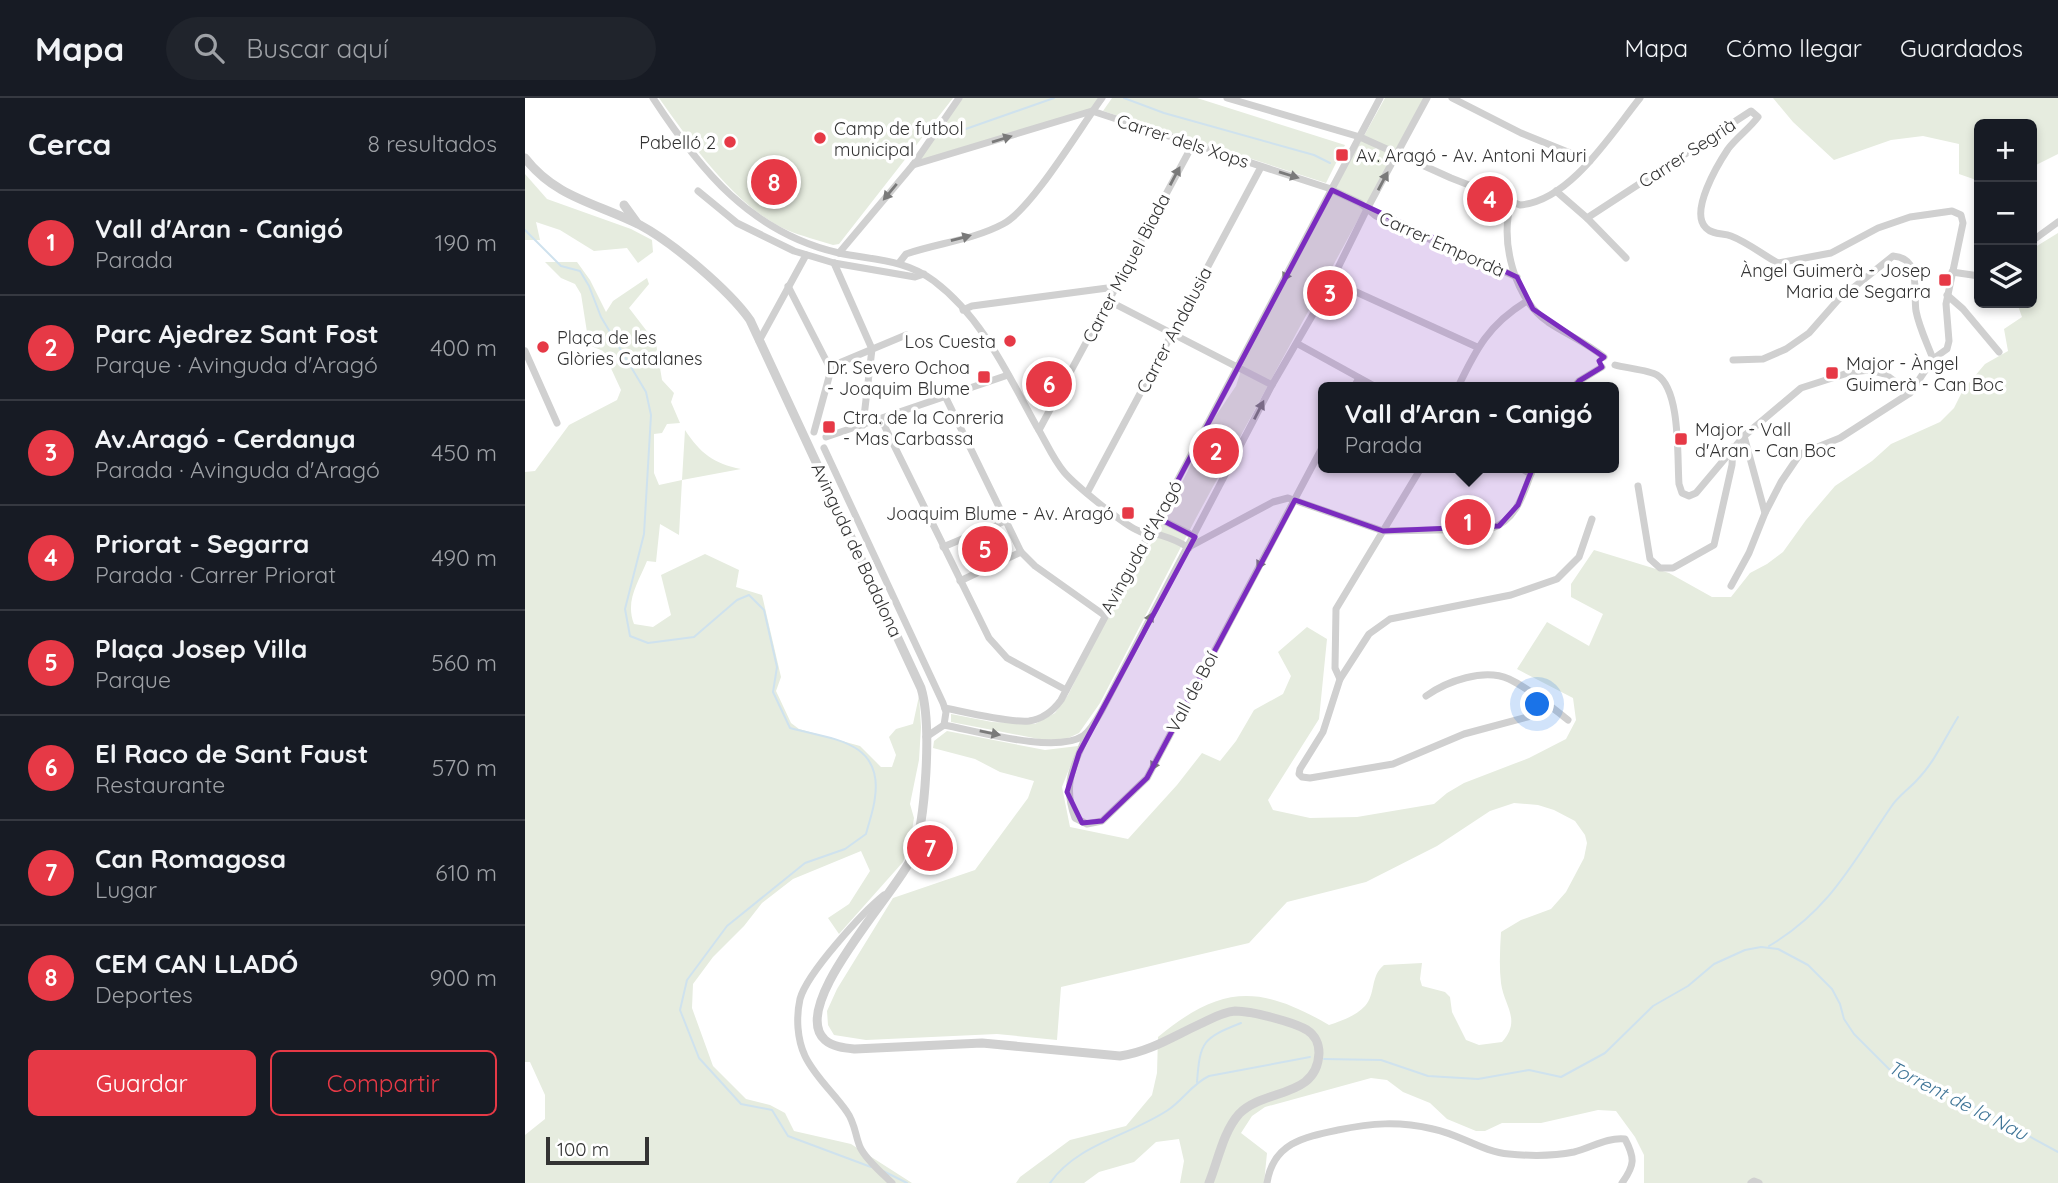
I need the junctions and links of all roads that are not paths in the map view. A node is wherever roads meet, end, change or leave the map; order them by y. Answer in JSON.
{"nodes":[{"id":1,"x":653,"y":98,"type":"edge"},
{"id":2,"x":959,"y":98,"type":"edge"},
{"id":3,"x":1102,"y":98,"type":"edge"},
{"id":4,"x":1227,"y":98,"type":"edge"},
{"id":5,"x":1380,"y":98,"type":"edge"},
{"id":6,"x":1427,"y":98,"type":"edge"},
{"id":7,"x":1452,"y":98,"type":"edge"},
{"id":8,"x":1640,"y":98,"type":"edge"},
{"id":9,"x":1092,"y":111,"type":"junction"},
{"id":10,"x":1360,"y":137,"type":"junction"},
{"id":11,"x":1193,"y":144,"type":"junction"},
{"id":12,"x":1398,"y":153,"type":"junction"},
{"id":13,"x":525,"y":158,"type":"edge"},
{"id":14,"x":1590,"y":161,"type":"junction"},
{"id":15,"x":913,"y":165,"type":"junction"},
{"id":16,"x":1261,"y":166,"type":"junction"},
{"id":17,"x":1332,"y":190,"type":"junction"},
{"id":18,"x":698,"y":191,"type":"dead end"},
{"id":19,"x":1556,"y":191,"type":"junction"},
{"id":20,"x":1511,"y":203,"type":"junction"},
{"id":21,"x":624,"y":205,"type":"dead end"},
{"id":22,"x":1367,"y":209,"type":"junction"},
{"id":23,"x":1587,"y":218,"type":"junction"},
{"id":24,"x":2058,"y":222,"type":"edge"},
{"id":25,"x":638,"y":224,"type":"junction"},
{"id":26,"x":2037,"y":237,"type":"edge"},
{"id":27,"x":839,"y":253,"type":"junction"},
{"id":28,"x":806,"y":255,"type":"junction"},
{"id":29,"x":1626,"y":258,"type":"dead end"},
{"id":30,"x":834,"y":263,"type":"junction"},
{"id":31,"x":899,"y":263,"type":"junction"},
{"id":32,"x":1952,"y":272,"type":"junction"},
{"id":33,"x":924,"y":274,"type":"junction"},
{"id":34,"x":1974,"y":275,"type":"edge"},
{"id":35,"x":1517,"y":277,"type":"junction"},
{"id":36,"x":1332,"y":281,"type":"junction"},
{"id":37,"x":788,"y":286,"type":"junction"},
{"id":38,"x":1115,"y":287,"type":"junction"},
{"id":39,"x":1947,"y":295,"type":"junction"},
{"id":40,"x":1527,"y":301,"type":"junction"},
{"id":41,"x":1108,"y":302,"type":"junction"},
{"id":42,"x":963,"y":310,"type":"junction"},
{"id":43,"x":1173,"y":333,"type":"junction"},
{"id":44,"x":906,"y":335,"type":"dead end"},
{"id":45,"x":759,"y":341,"type":"junction"},
{"id":46,"x":1297,"y":344,"type":"junction"},
{"id":47,"x":1477,"y":347,"type":"junction"},
{"id":48,"x":872,"y":349,"type":"junction"},
{"id":49,"x":525,"y":351,"type":"edge"},
{"id":50,"x":1999,"y":352,"type":"dead end"},
{"id":51,"x":1604,"y":357,"type":"junction"},
{"id":52,"x":1933,"y":359,"type":"junction"},
{"id":53,"x":1733,"y":360,"type":"dead end"},
{"id":54,"x":1615,"y":365,"type":"junction"},
{"id":55,"x":1237,"y":366,"type":"junction"},
{"id":56,"x":1602,"y":367,"type":"junction"},
{"id":57,"x":831,"y":370,"type":"junction"},
{"id":58,"x":1008,"y":375,"type":"junction"},
{"id":59,"x":1359,"y":378,"type":"junction"},
{"id":60,"x":1357,"y":382,"type":"edge"},
{"id":61,"x":1367,"y":382,"type":"edge"},
{"id":62,"x":1460,"y":382,"type":"edge"},
{"id":63,"x":1578,"y":382,"type":"edge"},
{"id":64,"x":1272,"y":385,"type":"junction"},
{"id":65,"x":1910,"y":393,"type":"junction"},
{"id":66,"x":946,"y":398,"type":"junction"},
{"id":67,"x":881,"y":419,"type":"junction"},
{"id":68,"x":557,"y":423,"type":"dead end"},
{"id":69,"x":863,"y":425,"type":"junction"},
{"id":70,"x":1039,"y":430,"type":"junction"},
{"id":71,"x":814,"y":432,"type":"junction"},
{"id":72,"x":803,"y":434,"type":"junction"},
{"id":73,"x":1744,"y":436,"type":"junction"},
{"id":74,"x":827,"y":437,"type":"junction"},
{"id":75,"x":1734,"y":447,"type":"junction"},
{"id":76,"x":824,"y":448,"type":"junction"},
{"id":77,"x":813,"y":455,"type":"junction"},
{"id":78,"x":1318,"y":456,"type":"edge"},
{"id":79,"x":1418,"y":473,"type":"edge"},
{"id":80,"x":1531,"y":473,"type":"edge"},
{"id":81,"x":1638,"y":486,"type":"dead end"},
{"id":82,"x":1087,"y":493,"type":"junction"},
{"id":83,"x":1295,"y":500,"type":"junction"},
{"id":84,"x":1765,"y":513,"type":"junction"},
{"id":85,"x":1158,"y":518,"type":"junction"},
{"id":86,"x":1592,"y":519,"type":"dead end"},
{"id":87,"x":1005,"y":522,"type":"junction"},
{"id":88,"x":1383,"y":531,"type":"junction"},
{"id":89,"x":1149,"y":534,"type":"junction"},
{"id":90,"x":1214,"y":534,"type":"junction"},
{"id":91,"x":1194,"y":536,"type":"junction"},
{"id":92,"x":943,"y":547,"type":"junction"},
{"id":93,"x":1189,"y":548,"type":"junction"},
{"id":94,"x":1021,"y":552,"type":"junction"},
{"id":95,"x":960,"y":581,"type":"junction"},
{"id":96,"x":1731,"y":586,"type":"dead end"},
{"id":97,"x":1104,"y":615,"type":"junction"},
{"id":98,"x":1340,"y":679,"type":"junction"},
{"id":99,"x":1066,"y":690,"type":"junction"},
{"id":100,"x":1426,"y":696,"type":"dead end"},
{"id":101,"x":924,"y":697,"type":"junction"},
{"id":102,"x":941,"y":699,"type":"junction"},
{"id":103,"x":1545,"y":703,"type":"junction"},
{"id":104,"x":945,"y":708,"type":"junction"},
{"id":105,"x":1568,"y":720,"type":"dead end"},
{"id":106,"x":944,"y":725,"type":"junction"},
{"id":107,"x":1087,"y":733,"type":"junction"},
{"id":108,"x":926,"y":737,"type":"junction"},
{"id":109,"x":888,"y":893,"type":"junction"},
{"id":110,"x":892,"y":1183,"type":"edge"},
{"id":111,"x":1209,"y":1183,"type":"edge"},
{"id":112,"x":1267,"y":1183,"type":"edge"},
{"id":113,"x":1622,"y":1183,"type":"edge"},
{"id":114,"x":1751,"y":1183,"type":"edge"},
{"id":115,"x":1759,"y":1183,"type":"edge"}],
"edges":[{"from":1,"to":27,"type":"street"},
{"from":2,"to":15,"type":"street"},
{"from":3,"to":9,"type":"street"},
{"from":4,"to":10,"type":"street"},
{"from":5,"to":10,"type":"street","name":"Avinguda d'Aragó"},
{"from":6,"to":12,"type":"street"},
{"from":7,"to":14,"type":"street"},
{"from":8,"to":14,"type":"street"},
{"from":9,"to":11,"type":"street","name":"Carrer dels Xops"},
{"from":15,"to":9,"type":"street","one_way":true},
{"from":31,"to":9,"type":"street","one_way":true},
{"from":10,"to":12,"type":"street"},
{"from":10,"to":17,"type":"street","name":"Avinguda d'Aragó"},
{"from":11,"to":16,"type":"street","name":"Carrer dels Xops"},
{"from":38,"to":11,"type":"street","name":"Carrer Miquel Biada","one_way":true},
{"from":12,"to":20,"type":"street"},
{"from":22,"to":12,"type":"street","one_way":true},
{"from":13,"to":25,"type":"street","name":"Avinguda de Badalona"},
{"from":14,"to":19,"type":"street"},
{"from":15,"to":27,"type":"street","one_way":true},
{"from":16,"to":17,"type":"street","name":"Carrer dels Xops","one_way":true},
{"from":16,"to":43,"type":"street","name":"Carrer Andalusia"},
{"from":17,"to":22,"type":"street","name":"Carrer Empordà"},
{"from":17,"to":55,"type":"street","name":"Avinguda d'Aragó","one_way":true},
{"from":18,"to":28,"type":"street"},
{"from":19,"to":20,"type":"street"},
{"from":19,"to":23,"type":"street"},
{"from":20,"to":35,"type":"street"},
{"from":21,"to":25,"type":"street"},
{"from":22,"to":35,"type":"street","name":"Carrer Empordà"},
{"from":22,"to":36,"type":"street"},
{"from":23,"to":29,"type":"street"},
{"from":23,"to":32,"type":"street","name":"Carrer Segrià"},
{"from":24,"to":26,"type":"street"},
{"from":25,"to":45,"type":"street","name":"Avinguda de Badalona"},
{"from":27,"to":31,"type":"street"},
{"from":28,"to":30,"type":"street"},
{"from":28,"to":37,"type":"street"},
{"from":30,"to":33,"type":"street"},
{"from":30,"to":48,"type":"street"},
{"from":31,"to":33,"type":"street"},
{"from":32,"to":34,"type":"street"},
{"from":32,"to":39,"type":"street"},
{"from":33,"to":42,"type":"street"},
{"from":35,"to":40,"type":"street"},
{"from":36,"to":46,"type":"street"},
{"from":36,"to":47,"type":"street"},
{"from":37,"to":45,"type":"street"},
{"from":37,"to":57,"type":"street"},
{"from":38,"to":41,"type":"street","name":"Carrer Miquel Biada"},
{"from":38,"to":42,"type":"street"},
{"from":39,"to":50,"type":"street"},
{"from":39,"to":52,"type":"street"},
{"from":40,"to":47,"type":"street"},
{"from":40,"to":51,"type":"street"},
{"from":41,"to":43,"type":"street"},
{"from":41,"to":70,"type":"street","name":"Carrer Miquel Biada"},
{"from":42,"to":58,"type":"street"},
{"from":43,"to":55,"type":"street"},
{"from":43,"to":82,"type":"street","name":"Carrer Andalusia"},
{"from":44,"to":48,"type":"street"},
{"from":45,"to":72,"type":"street","name":"Avinguda de Badalona"},
{"from":46,"to":59,"type":"street"},
{"from":46,"to":64,"type":"street"},
{"from":47,"to":62,"type":"street"},
{"from":48,"to":57,"type":"street"},
{"from":48,"to":69,"type":"street"},
{"from":49,"to":68,"type":"street"},
{"from":51,"to":54,"type":"street"},
{"from":51,"to":56,"type":"street"},
{"from":52,"to":53,"type":"street"},
{"from":52,"to":65,"type":"street"},
{"from":54,"to":56,"type":"street"},
{"from":54,"to":75,"type":"street"},
{"from":55,"to":64,"type":"street"},
{"from":55,"to":85,"type":"street","name":"Avinguda d'Aragó"},
{"from":56,"to":63,"type":"street"},
{"from":57,"to":71,"type":"street"},
{"from":58,"to":66,"type":"street"},
{"from":58,"to":70,"type":"street"},
{"from":59,"to":60,"type":"street"},
{"from":59,"to":61,"type":"street"},
{"from":91,"to":64,"type":"street","one_way":true},
{"from":65,"to":73,"type":"street"},
{"from":65,"to":84,"type":"street"},
{"from":66,"to":67,"type":"street"},
{"from":66,"to":87,"type":"street"},
{"from":67,"to":69,"type":"street"},
{"from":67,"to":92,"type":"street"},
{"from":69,"to":74,"type":"street"},
{"from":70,"to":82,"type":"street"},
{"from":71,"to":72,"type":"street"},
{"from":71,"to":74,"type":"street"},
{"from":72,"to":77,"type":"street","name":"Avinguda de Badalona"},
{"from":73,"to":75,"type":"street"},
{"from":73,"to":84,"type":"street"},
{"from":74,"to":76,"type":"street"},
{"from":75,"to":81,"type":"street"},
{"from":76,"to":77,"type":"street"},
{"from":76,"to":102,"type":"street"},
{"from":77,"to":101,"type":"street","name":"Avinguda de Badalona"},
{"from":78,"to":83,"type":"street","name":"Vall de Boí"},
{"from":79,"to":88,"type":"street"},
{"from":80,"to":88,"type":"street"},
{"from":82,"to":89,"type":"street"},
{"from":83,"to":88,"type":"street"},
{"from":83,"to":90,"type":"street"},
{"from":83,"to":107,"type":"street","name":"Vall de Boí","one_way":true},
{"from":84,"to":96,"type":"street"},
{"from":85,"to":89,"type":"street","name":"Avinguda d'Aragó"},
{"from":85,"to":91,"type":"street"},
{"from":86,"to":98,"type":"street"},
{"from":87,"to":92,"type":"street"},
{"from":87,"to":94,"type":"street"},
{"from":88,"to":98,"type":"street"},
{"from":89,"to":93,"type":"street"},
{"from":89,"to":97,"type":"street","name":"Avinguda d'Aragó"},
{"from":90,"to":91,"type":"street"},
{"from":90,"to":93,"type":"street"},
{"from":91,"to":93,"type":"street"},
{"from":92,"to":95,"type":"street"},
{"from":107,"to":93,"type":"street","one_way":true},
{"from":94,"to":95,"type":"street"},
{"from":94,"to":97,"type":"street"},
{"from":95,"to":99,"type":"street"},
{"from":97,"to":99,"type":"street","name":"Avinguda d'Aragó"},
{"from":98,"to":103,"type":"street"},
{"from":99,"to":104,"type":"street","name":"Avinguda d'Aragó"},
{"from":100,"to":103,"type":"street"},
{"from":101,"to":102,"type":"street"},
{"from":101,"to":108,"type":"street","name":"Avinguda de Badalona"},
{"from":102,"to":104,"type":"street"},
{"from":103,"to":105,"type":"street"},
{"from":104,"to":106,"type":"street"},
{"from":106,"to":107,"type":"street","one_way":true},
{"from":106,"to":108,"type":"street"},
{"from":108,"to":109,"type":"street","name":"Avinguda de Badalona"},
{"from":109,"to":110,"type":"street"},
{"from":109,"to":111,"type":"street","name":"Avinguda de Badalona"},
{"from":112,"to":113,"type":"street"},
{"from":114,"to":115,"type":"street"}]}
